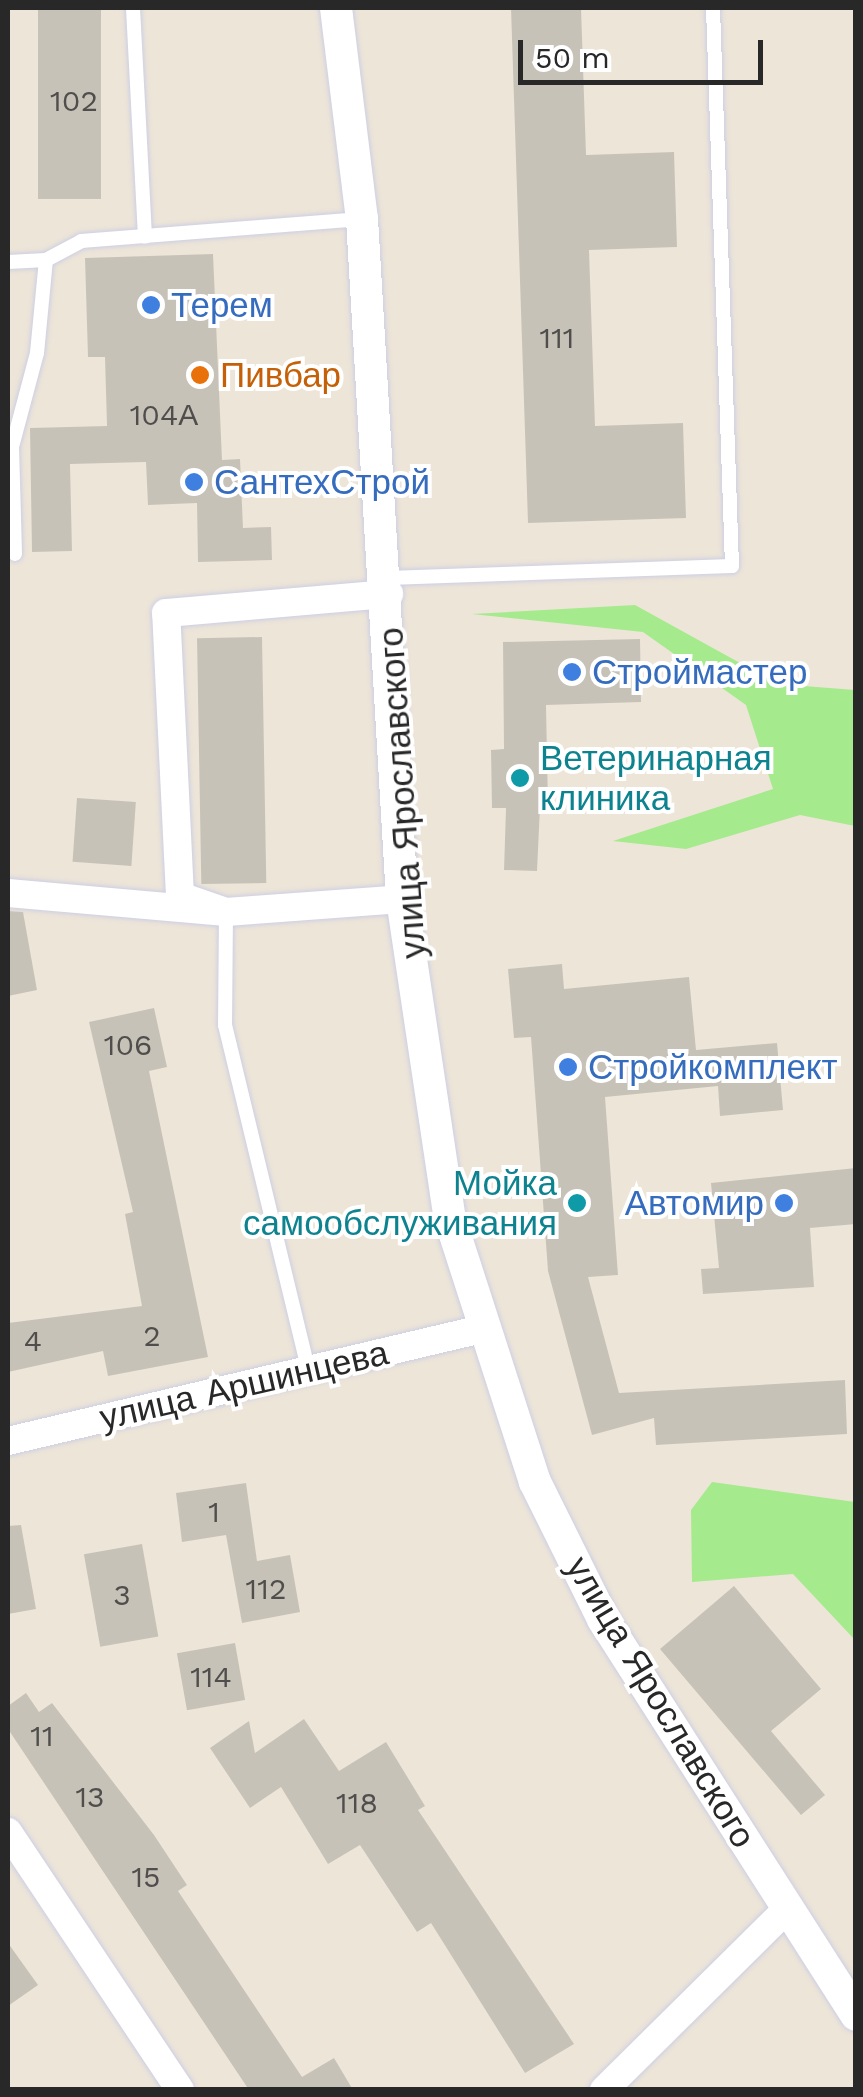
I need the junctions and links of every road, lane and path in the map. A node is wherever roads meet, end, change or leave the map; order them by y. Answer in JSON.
{"nodes":[{"id":1,"x":134,"y":8,"type":"edge"},
{"id":2,"x":336,"y":8,"type":"edge"},
{"id":3,"x":713,"y":8,"type":"edge"},
{"id":4,"x":362,"y":219,"type":"junction"},
{"id":5,"x":145,"y":237,"type":"junction"},
{"id":6,"x":46,"y":260,"type":"junction"},
{"id":7,"x":8,"y":262,"type":"edge"},
{"id":8,"x":15,"y":554,"type":"dead end"},
{"id":9,"x":388,"y":586,"type":"junction"},
{"id":10,"x":8,"y":893,"type":"edge"},
{"id":11,"x":402,"y":899,"type":"junction"},
{"id":12,"x":226,"y":912,"type":"junction"},
{"id":13,"x":480,"y":1329,"type":"junction"},
{"id":14,"x":308,"y":1369,"type":"junction"},
{"id":15,"x":8,"y":1440,"type":"edge"},
{"id":16,"x":8,"y":1832,"type":"edge"},
{"id":17,"x":786,"y":1910,"type":"junction"},
{"id":18,"x":856,"y":2015,"type":"edge"},
{"id":19,"x":180,"y":2090,"type":"edge"},
{"id":20,"x":604,"y":2090,"type":"edge"}],
"edges":[{"from":1,"to":5,"type":"lane"},
{"from":2,"to":4,"type":"street","name":"улица Ярославского"},
{"from":3,"to":9,"type":"lane"},
{"from":4,"to":5,"type":"lane"},
{"from":4,"to":9,"type":"street","name":"улица Ярославского"},
{"from":5,"to":6,"type":"lane"},
{"from":6,"to":7,"type":"lane"},
{"from":6,"to":8,"type":"lane"},
{"from":9,"to":11,"type":"street","name":"улица Ярославского"},
{"from":9,"to":12,"type":"street"},
{"from":10,"to":12,"type":"street"},
{"from":11,"to":12,"type":"street"},
{"from":11,"to":13,"type":"street","name":"улица Ярославского"},
{"from":12,"to":14,"type":"lane"},
{"from":13,"to":14,"type":"street","name":"улица Аршинцева"},
{"from":13,"to":17,"type":"street","name":"улица Ярославского"},
{"from":14,"to":15,"type":"street","name":"улица Аршинцева"},
{"from":16,"to":19,"type":"street"},
{"from":17,"to":18,"type":"street","name":"улица Ярославского"},
{"from":17,"to":20,"type":"street"}]}
